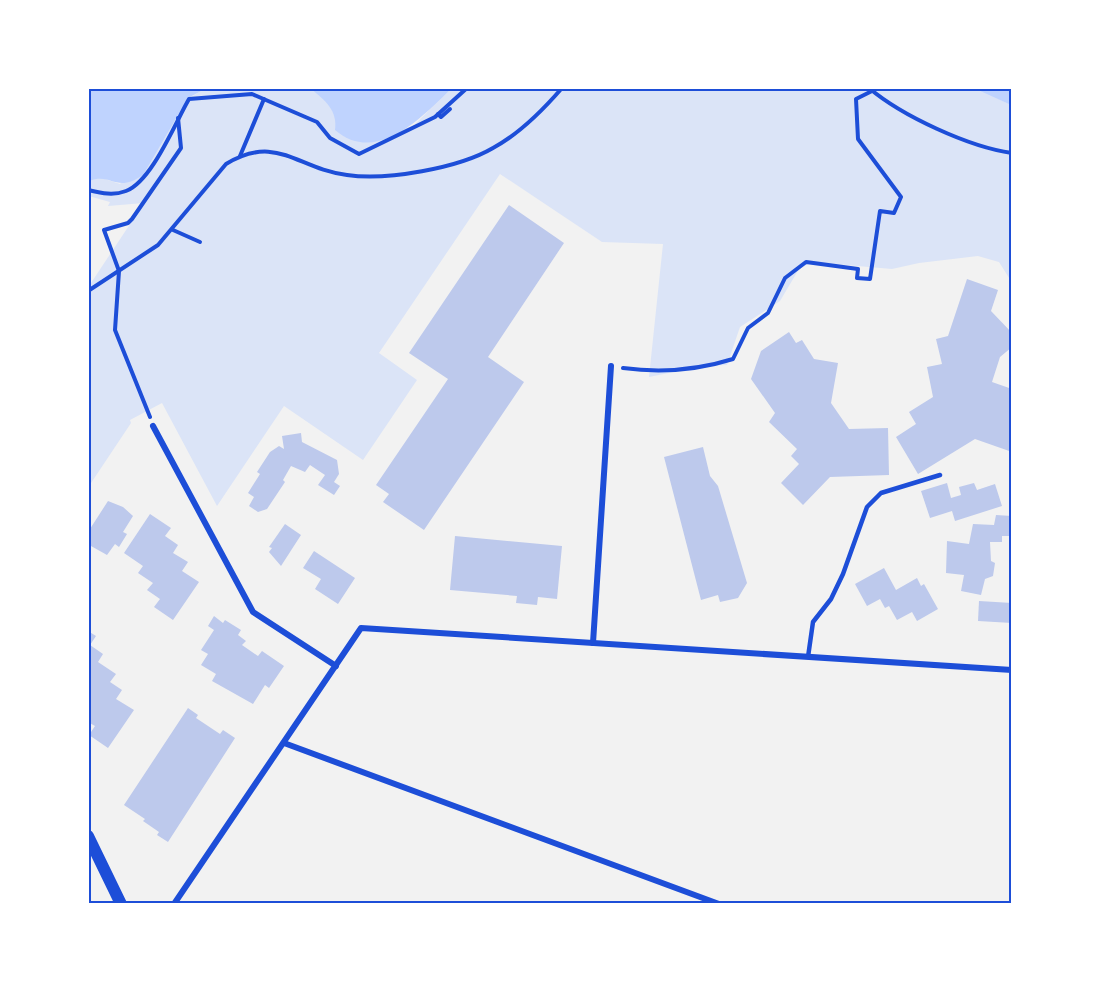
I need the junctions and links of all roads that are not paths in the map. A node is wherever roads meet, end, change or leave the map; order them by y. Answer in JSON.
{"nodes":[{"id":1,"x":611,"y":366,"type":"road end"},
{"id":2,"x":153,"y":426,"type":"road end"},
{"id":3,"x":940,"y":475,"type":"dead end"},
{"id":4,"x":593,"y":643,"type":"junction"},
{"id":5,"x":808,"y":657,"type":"junction"},
{"id":6,"x":336,"y":666,"type":"junction"},
{"id":7,"x":1011,"y":670,"type":"edge"},
{"id":8,"x":284,"y":743,"type":"junction"},
{"id":9,"x":88,"y":836,"type":"edge"},
{"id":10,"x":121,"y":903,"type":"edge"},
{"id":11,"x":174,"y":903,"type":"edge"},
{"id":12,"x":719,"y":903,"type":"edge"}],
"edges":[{"from":1,"to":4,"type":"street"},
{"from":2,"to":6,"type":"street"},
{"from":3,"to":5,"type":"lane"},
{"from":4,"to":5,"type":"street"},
{"from":4,"to":6,"type":"street"},
{"from":5,"to":7,"type":"street"},
{"from":6,"to":8,"type":"street"},
{"from":8,"to":11,"type":"street"},
{"from":8,"to":12,"type":"street"},
{"from":9,"to":10,"type":"main road"}]}
